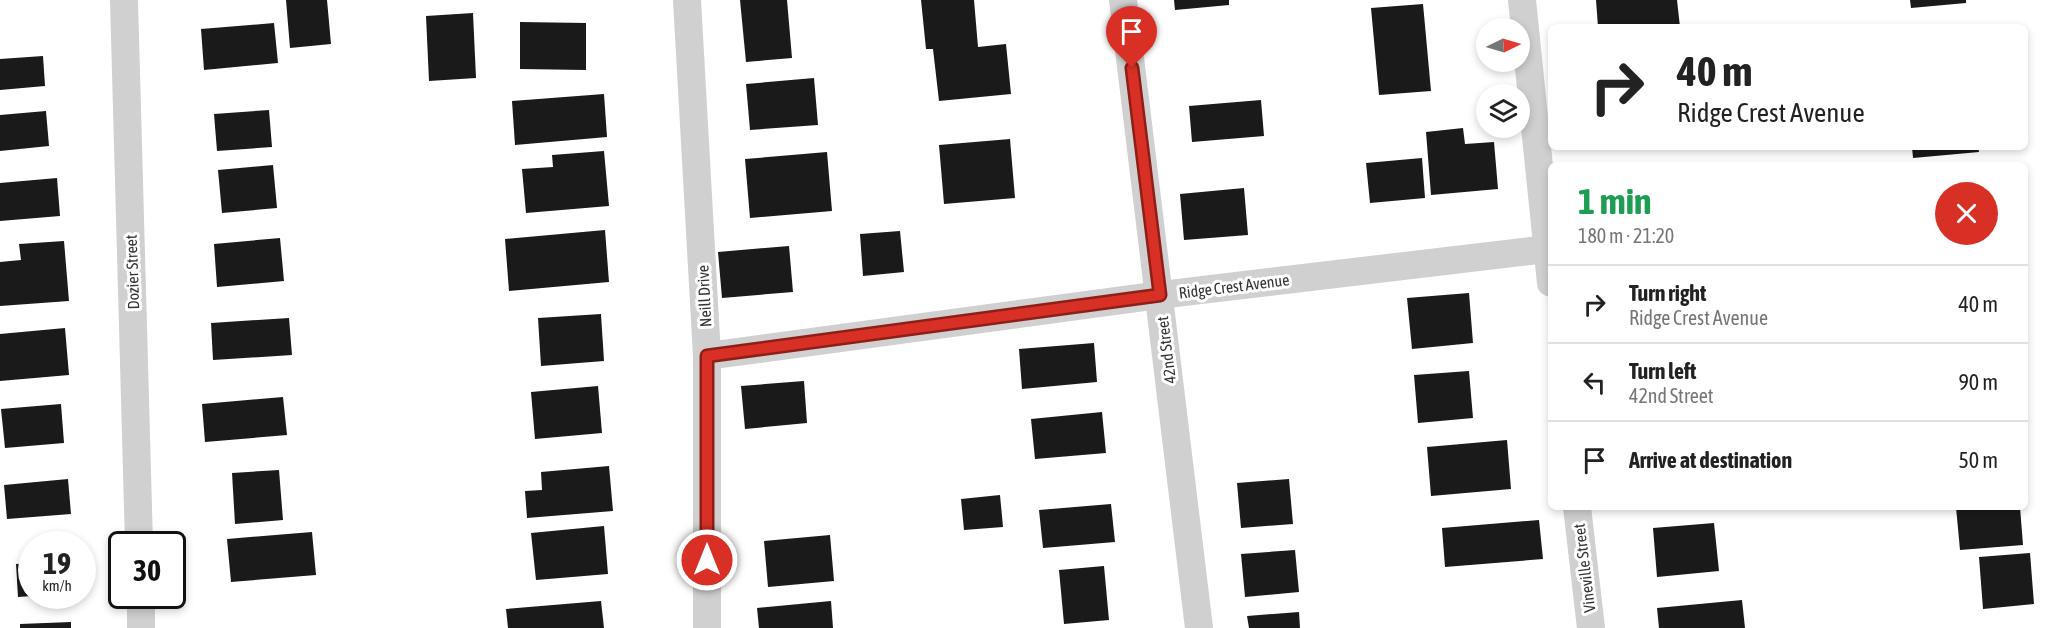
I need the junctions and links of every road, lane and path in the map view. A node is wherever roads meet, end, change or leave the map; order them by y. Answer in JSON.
{"nodes":[{"id":1,"x":124,"y":0,"type":"edge"},
{"id":2,"x":687,"y":0,"type":"edge"},
{"id":3,"x":1123,"y":0,"type":"edge"},
{"id":4,"x":1522,"y":0,"type":"edge"},
{"id":5,"x":1547,"y":249,"type":"junction"},
{"id":6,"x":1548,"y":258,"type":"edge"},
{"id":7,"x":1160,"y":295,"type":"junction"},
{"id":8,"x":707,"y":356,"type":"junction"},
{"id":9,"x":1577,"y":510,"type":"edge"},
{"id":10,"x":139,"y":531,"type":"edge"},
{"id":11,"x":141,"y":609,"type":"edge"},
{"id":12,"x":141,"y":628,"type":"edge"},
{"id":13,"x":707,"y":628,"type":"edge"},
{"id":14,"x":1199,"y":628,"type":"edge"},
{"id":15,"x":1592,"y":628,"type":"edge"}],
"edges":[{"from":1,"to":10,"type":"street","name":"Dozier Street"},
{"from":2,"to":8,"type":"street","name":"Neill Drive"},
{"from":3,"to":7,"type":"street","name":"42nd Street"},
{"from":4,"to":5,"type":"street"},
{"from":5,"to":6,"type":"street"},
{"from":5,"to":7,"type":"street","name":"Ridge Crest Avenue"},
{"from":7,"to":8,"type":"street","name":"Ridge Crest Avenue"},
{"from":7,"to":14,"type":"street","name":"42nd Street"},
{"from":8,"to":13,"type":"street","name":"Neill Drive"},
{"from":9,"to":15,"type":"street","name":"Vineville Street"},
{"from":11,"to":12,"type":"street"}]}
